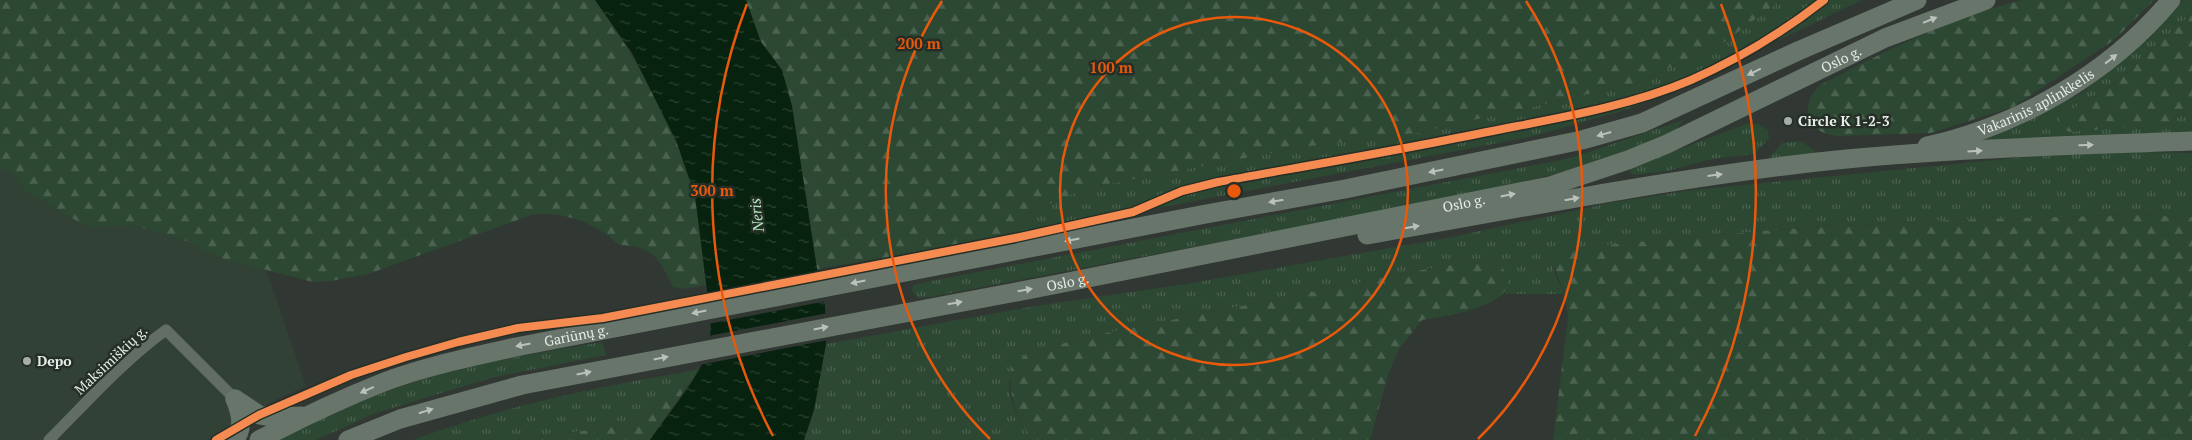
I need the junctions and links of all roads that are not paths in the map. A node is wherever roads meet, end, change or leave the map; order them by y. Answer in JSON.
{"nodes":[{"id":1,"x":1883,"y":0,"type":"edge"},
{"id":2,"x":1917,"y":0,"type":"edge"},
{"id":3,"x":1986,"y":0,"type":"edge"},
{"id":4,"x":2166,"y":6,"type":"edge"},
{"id":5,"x":1798,"y":51,"type":"junction"},
{"id":6,"x":2192,"y":141,"type":"edge"},
{"id":7,"x":1874,"y":157,"type":"junction"},
{"id":8,"x":906,"y":273,"type":"joint"},
{"id":9,"x":1053,"y":285,"type":"junction"},
{"id":10,"x":235,"y":400,"type":"junction"},
{"id":11,"x":308,"y":415,"type":"junction"},
{"id":12,"x":49,"y":440,"type":"edge"},
{"id":13,"x":235,"y":440,"type":"edge"},
{"id":14,"x":259,"y":440,"type":"edge"},
{"id":15,"x":348,"y":440,"type":"edge"}],
"edges":[{"from":1,"to":5,"type":"highway"},
{"from":2,"to":5,"type":"highway","name":"Oslo g."},
{"from":9,"to":3,"type":"highway","name":"Oslo g.","one_way":true},
{"from":7,"to":4,"type":"highway","name":"Vakarinis aplinkkelis","one_way":true},
{"from":5,"to":8,"type":"highway","name":"Oslo g.","one_way":true},
{"from":7,"to":6,"type":"highway","one_way":true},
{"from":9,"to":7,"type":"highway","one_way":true},
{"from":8,"to":11,"type":"highway","name":"Gariūnų g.","one_way":true},
{"from":15,"to":9,"type":"highway","name":"Oslo g.","one_way":true},
{"from":10,"to":11,"type":"highway"},
{"from":10,"to":12,"type":"street","name":"Maksimiškių g."},
{"from":10,"to":13,"type":"highway"},
{"from":11,"to":14,"type":"highway","name":"Gariūnų g."}]}
